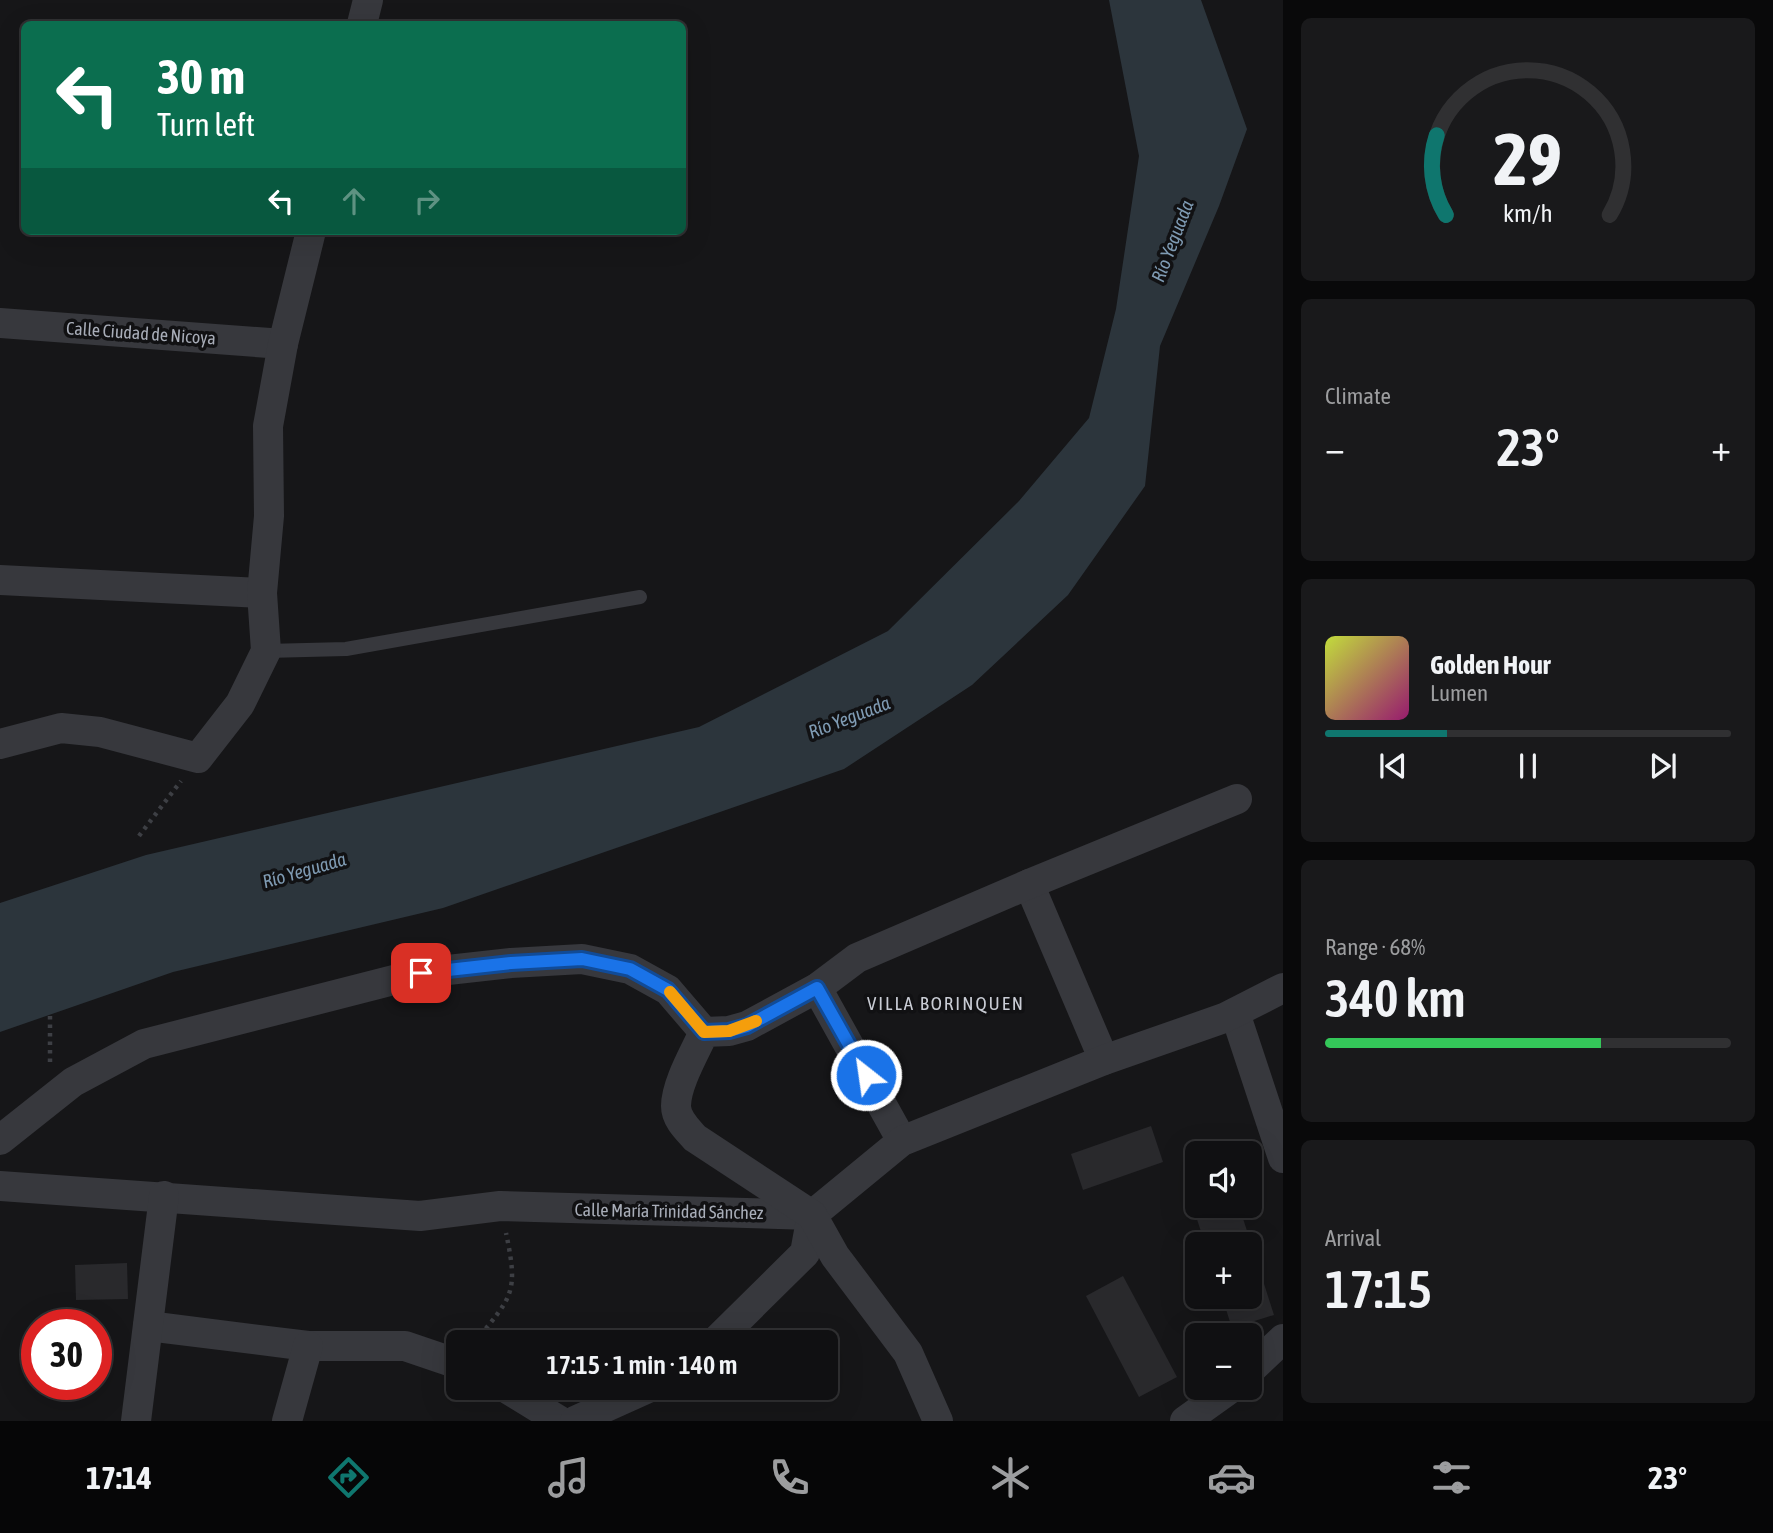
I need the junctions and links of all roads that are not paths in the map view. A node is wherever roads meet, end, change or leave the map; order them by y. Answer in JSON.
{"nodes":[{"id":1,"x":368,"y":0,"type":"edge"},
{"id":2,"x":363,"y":21,"type":"edge"},
{"id":3,"x":310,"y":235,"type":"edge"},
{"id":4,"x":0,"y":323,"type":"edge"},
{"id":5,"x":283,"y":344,"type":"junction"},
{"id":6,"x":0,"y":580,"type":"edge"},
{"id":7,"x":262,"y":593,"type":"junction"},
{"id":8,"x":640,"y":597,"type":"dead end"},
{"id":9,"x":266,"y":651,"type":"junction"},
{"id":10,"x":0,"y":744,"type":"edge"},
{"id":11,"x":1237,"y":799,"type":"dead end"},
{"id":12,"x":1029,"y":884,"type":"junction"},
{"id":13,"x":817,"y":988,"type":"junction"},
{"id":14,"x":1283,"y":988,"type":"edge"},
{"id":15,"x":1236,"y":1013,"type":"junction"},
{"id":16,"x":704,"y":1032,"type":"junction"},
{"id":17,"x":1104,"y":1060,"type":"junction"},
{"id":18,"x":0,"y":1140,"type":"edge"},
{"id":19,"x":902,"y":1141,"type":"junction"},
{"id":20,"x":1283,"y":1158,"type":"edge"},
{"id":21,"x":0,"y":1186,"type":"edge"},
{"id":22,"x":164,"y":1196,"type":"junction"},
{"id":23,"x":812,"y":1214,"type":"junction"},
{"id":24,"x":148,"y":1326,"type":"junction"},
{"id":25,"x":727,"y":1330,"type":"edge"},
{"id":26,"x":1283,"y":1339,"type":"edge"},
{"id":27,"x":307,"y":1346,"type":"junction"},
{"id":28,"x":1262,"y":1359,"type":"edge"},
{"id":29,"x":446,"y":1360,"type":"edge"},
{"id":30,"x":526,"y":1400,"type":"edge"},
{"id":31,"x":622,"y":1400,"type":"edge"},
{"id":32,"x":1214,"y":1400,"type":"edge"},
{"id":33,"x":136,"y":1421,"type":"edge"},
{"id":34,"x":287,"y":1421,"type":"edge"},
{"id":35,"x":560,"y":1421,"type":"edge"},
{"id":36,"x":575,"y":1421,"type":"edge"},
{"id":37,"x":938,"y":1421,"type":"edge"},
{"id":38,"x":1185,"y":1421,"type":"edge"}],
"edges":[{"from":1,"to":2,"type":"street"},
{"from":3,"to":5,"type":"street"},
{"from":4,"to":5,"type":"street","name":"Calle Ciudad de Nicoya"},
{"from":5,"to":7,"type":"street"},
{"from":6,"to":7,"type":"street"},
{"from":7,"to":9,"type":"street"},
{"from":8,"to":9,"type":"lane"},
{"from":9,"to":10,"type":"street"},
{"from":11,"to":12,"type":"street"},
{"from":12,"to":13,"type":"street"},
{"from":12,"to":17,"type":"street"},
{"from":13,"to":16,"type":"street"},
{"from":13,"to":19,"type":"street"},
{"from":14,"to":15,"type":"street"},
{"from":15,"to":17,"type":"street"},
{"from":15,"to":20,"type":"street"},
{"from":16,"to":18,"type":"street"},
{"from":16,"to":23,"type":"street"},
{"from":17,"to":19,"type":"street"},
{"from":19,"to":23,"type":"street"},
{"from":21,"to":22,"type":"street","name":"Calle María Trinidad Sánchez"},
{"from":22,"to":23,"type":"street","name":"Calle María Trinidad Sánchez"},
{"from":22,"to":24,"type":"street"},
{"from":23,"to":25,"type":"street"},
{"from":23,"to":37,"type":"street"},
{"from":24,"to":27,"type":"street"},
{"from":24,"to":33,"type":"street"},
{"from":26,"to":28,"type":"street"},
{"from":27,"to":29,"type":"street"},
{"from":27,"to":34,"type":"street"},
{"from":30,"to":35,"type":"street"},
{"from":31,"to":36,"type":"street"},
{"from":32,"to":38,"type":"street"}]}
